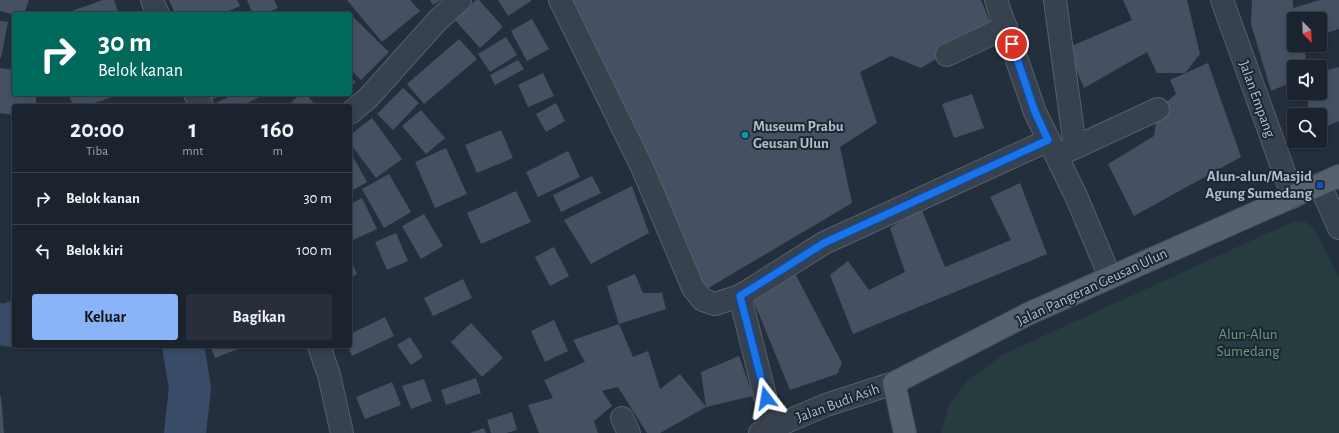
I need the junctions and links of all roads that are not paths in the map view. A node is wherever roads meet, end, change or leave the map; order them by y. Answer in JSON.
{"nodes":[{"id":1,"x":152,"y":0,"type":"edge"},
{"id":2,"x":460,"y":0,"type":"edge"},
{"id":3,"x":560,"y":0,"type":"edge"},
{"id":4,"x":996,"y":0,"type":"edge"},
{"id":5,"x":1055,"y":0,"type":"edge"},
{"id":6,"x":1222,"y":0,"type":"edge"},
{"id":7,"x":157,"y":12,"type":"edge"},
{"id":8,"x":1006,"y":27,"type":"junction"},
{"id":9,"x":947,"y":55,"type":"dead end"},
{"id":10,"x":1158,"y":108,"type":"dead end"},
{"id":11,"x":352,"y":112,"type":"edge"},
{"id":12,"x":1060,"y":148,"type":"junction"},
{"id":13,"x":1330,"y":180,"type":"edge"},
{"id":14,"x":1293,"y":197,"type":"junction"},
{"id":15,"x":1339,"y":228,"type":"edge"},
{"id":16,"x":1110,"y":277,"type":"junction"},
{"id":17,"x":740,"y":296,"type":"junction"},
{"id":18,"x":320,"y":348,"type":"edge"},
{"id":19,"x":894,"y":383,"type":"junction"},
{"id":20,"x":766,"y":430,"type":"edge"},
{"id":21,"x":342,"y":433,"type":"edge"},
{"id":22,"x":905,"y":433,"type":"edge"}],
"edges":[{"from":1,"to":7,"type":"street"},
{"from":2,"to":11,"type":"street"},
{"from":3,"to":17,"type":"street"},
{"from":4,"to":8,"type":"street"},
{"from":5,"to":12,"type":"street"},
{"from":6,"to":14,"type":"street","name":"Jalan Empang"},
{"from":8,"to":9,"type":"street"},
{"from":8,"to":12,"type":"street"},
{"from":10,"to":12,"type":"street"},
{"from":12,"to":16,"type":"street"},
{"from":12,"to":17,"type":"street"},
{"from":13,"to":14,"type":"main road","name":"Jalan Pangeran Geusan Ulun"},
{"from":13,"to":15,"type":"street"},
{"from":14,"to":16,"type":"main road","name":"Jalan Pangeran Geusan Ulun"},
{"from":16,"to":19,"type":"main road","name":"Jalan Pangeran Geusan Ulun"},
{"from":17,"to":20,"type":"street"},
{"from":18,"to":21,"type":"street"},
{"from":19,"to":20,"type":"street","name":"Jalan Budi Asih"},
{"from":19,"to":22,"type":"main road"}]}
